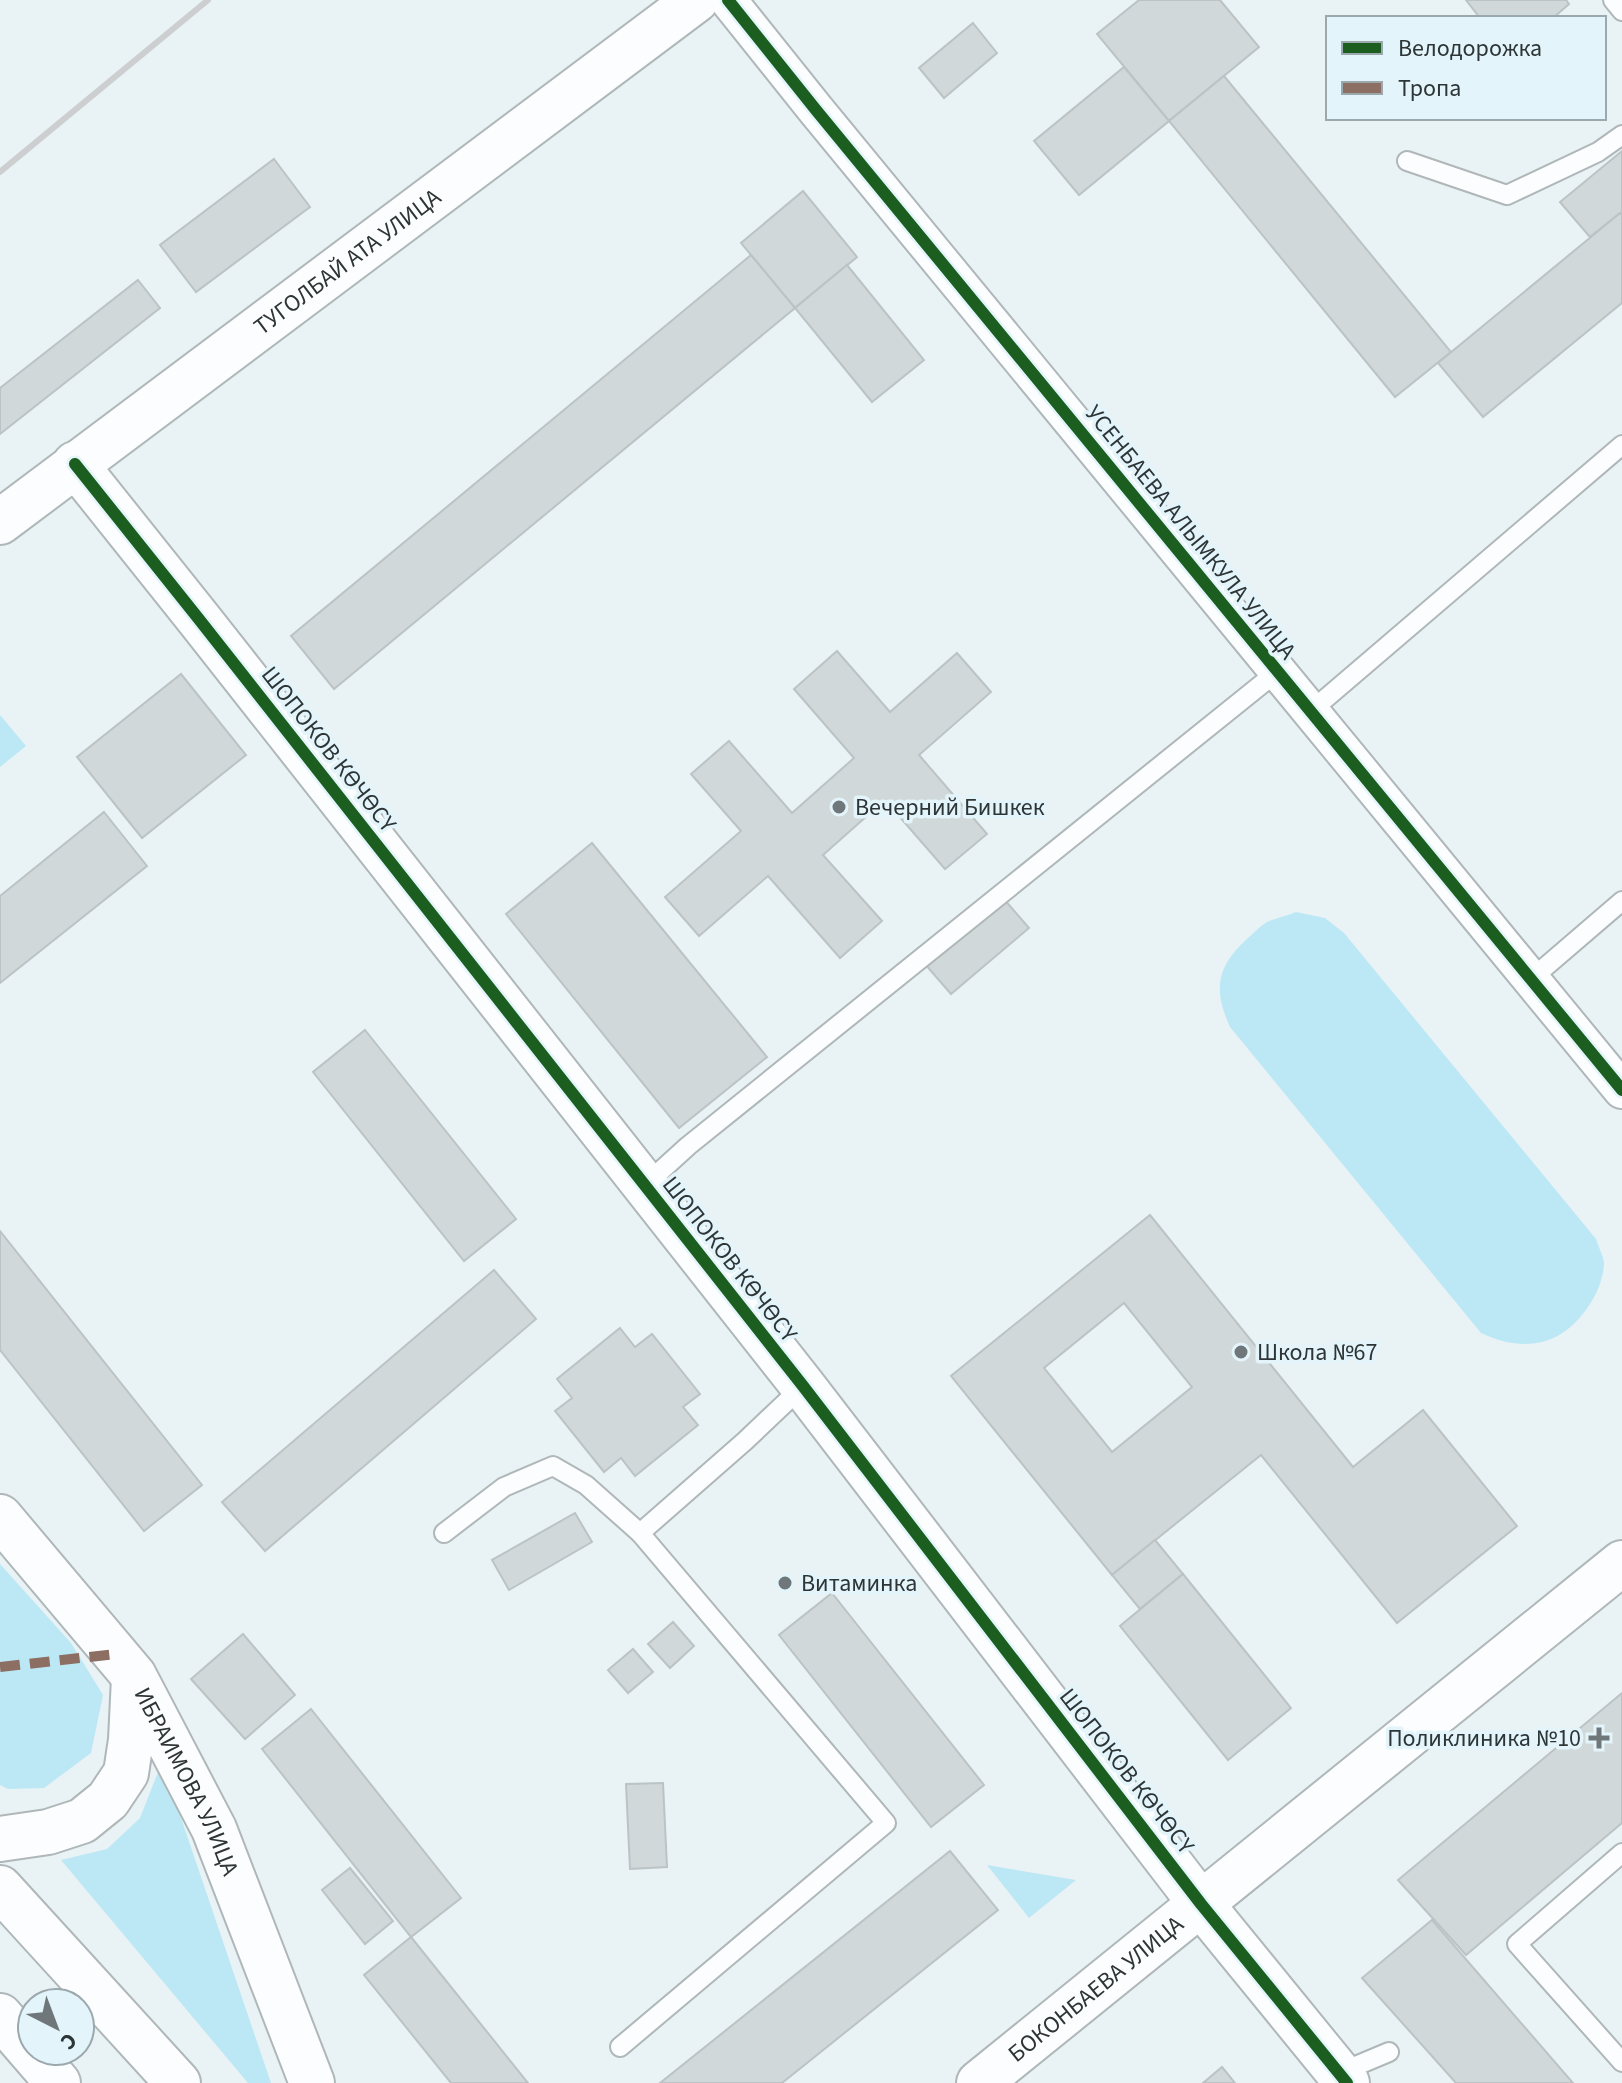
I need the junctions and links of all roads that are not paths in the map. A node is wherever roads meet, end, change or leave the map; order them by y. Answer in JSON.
{"nodes":[{"id":1,"x":696,"y":0,"type":"edge"},
{"id":2,"x":728,"y":0,"type":"edge"},
{"id":3,"x":1613,"y":0,"type":"edge"},
{"id":4,"x":1622,"y":11,"type":"edge"},
{"id":5,"x":1622,"y":135,"type":"edge"},
{"id":6,"x":1407,"y":161,"type":"dead end"},
{"id":7,"x":1622,"y":445,"type":"edge"},
{"id":8,"x":75,"y":464,"type":"junction"},
{"id":9,"x":0,"y":522,"type":"edge"},
{"id":10,"x":1278,"y":671,"type":"junction"},
{"id":11,"x":1311,"y":711,"type":"junction"},
{"id":12,"x":1622,"y":901,"type":"edge"},
{"id":13,"x":1530,"y":980,"type":"junction"},
{"id":14,"x":1622,"y":1090,"type":"edge"},
{"id":15,"x":644,"y":1186,"type":"junction"},
{"id":16,"x":803,"y":1386,"type":"junction"},
{"id":17,"x":0,"y":1517,"type":"edge"},
{"id":18,"x":444,"y":1533,"type":"dead end"},
{"id":19,"x":640,"y":1533,"type":"junction"},
{"id":20,"x":1622,"y":1563,"type":"edge"},
{"id":21,"x":134,"y":1676,"type":"junction"},
{"id":22,"x":0,"y":1839,"type":"edge"},
{"id":23,"x":1622,"y":1853,"type":"edge"},
{"id":24,"x":0,"y":1888,"type":"edge"},
{"id":25,"x":1201,"y":1904,"type":"junction"},
{"id":26,"x":0,"y":2016,"type":"edge"},
{"id":27,"x":620,"y":2047,"type":"dead end"},
{"id":28,"x":1389,"y":2052,"type":"dead end"},
{"id":29,"x":1622,"y":2062,"type":"edge"},
{"id":30,"x":1338,"y":2080,"type":"edge"},
{"id":31,"x":58,"y":2083,"type":"edge"},
{"id":32,"x":178,"y":2083,"type":"edge"},
{"id":33,"x":312,"y":2083,"type":"edge"},
{"id":34,"x":979,"y":2083,"type":"edge"}],
"edges":[{"from":1,"to":8,"type":"street","name":"ТУГОЛБАЙ АТА УЛИЦА"},
{"from":2,"to":10,"type":"street","name":"УСЕНБАЕВА АЛЫМКУЛА УЛИЦА"},
{"from":3,"to":4,"type":"lane"},
{"from":5,"to":6,"type":"lane"},
{"from":7,"to":11,"type":"lane"},
{"from":8,"to":9,"type":"street","name":"ТУГОЛБАЙ АТА УЛИЦА"},
{"from":8,"to":15,"type":"street","name":"ШОПОКОВ КӨЧӨСҮ"},
{"from":10,"to":11,"type":"street","name":"УСЕНБАЕВА АЛЫМКУЛА УЛИЦА"},
{"from":10,"to":15,"type":"lane"},
{"from":11,"to":13,"type":"street","name":"УСЕНБАЕВА АЛЫМКУЛА УЛИЦА"},
{"from":12,"to":13,"type":"lane"},
{"from":13,"to":14,"type":"street","name":"УСЕНБАЕВА АЛЫМКУЛА УЛИЦА"},
{"from":15,"to":16,"type":"street","name":"ШОПОКОВ КӨЧӨСҮ"},
{"from":16,"to":19,"type":"lane"},
{"from":16,"to":25,"type":"street","name":"ШОПОКОВ КӨЧӨСҮ"},
{"from":17,"to":21,"type":"street","name":"ИБРАИМОВА УЛИЦА"},
{"from":18,"to":19,"type":"lane"},
{"from":19,"to":27,"type":"lane"},
{"from":20,"to":25,"type":"street","name":"БОКОНБАЕВА УЛИЦА"},
{"from":21,"to":22,"type":"street"},
{"from":21,"to":33,"type":"street","name":"ИБРАИМОВА УЛИЦА"},
{"from":23,"to":29,"type":"lane"},
{"from":24,"to":32,"type":"street"},
{"from":25,"to":30,"type":"street","name":"ШОПОКОВ КӨЧӨСҮ"},
{"from":25,"to":34,"type":"street","name":"БОКОНБАЕВА УЛИЦА"},
{"from":26,"to":31,"type":"street"},
{"from":28,"to":30,"type":"lane"}]}
